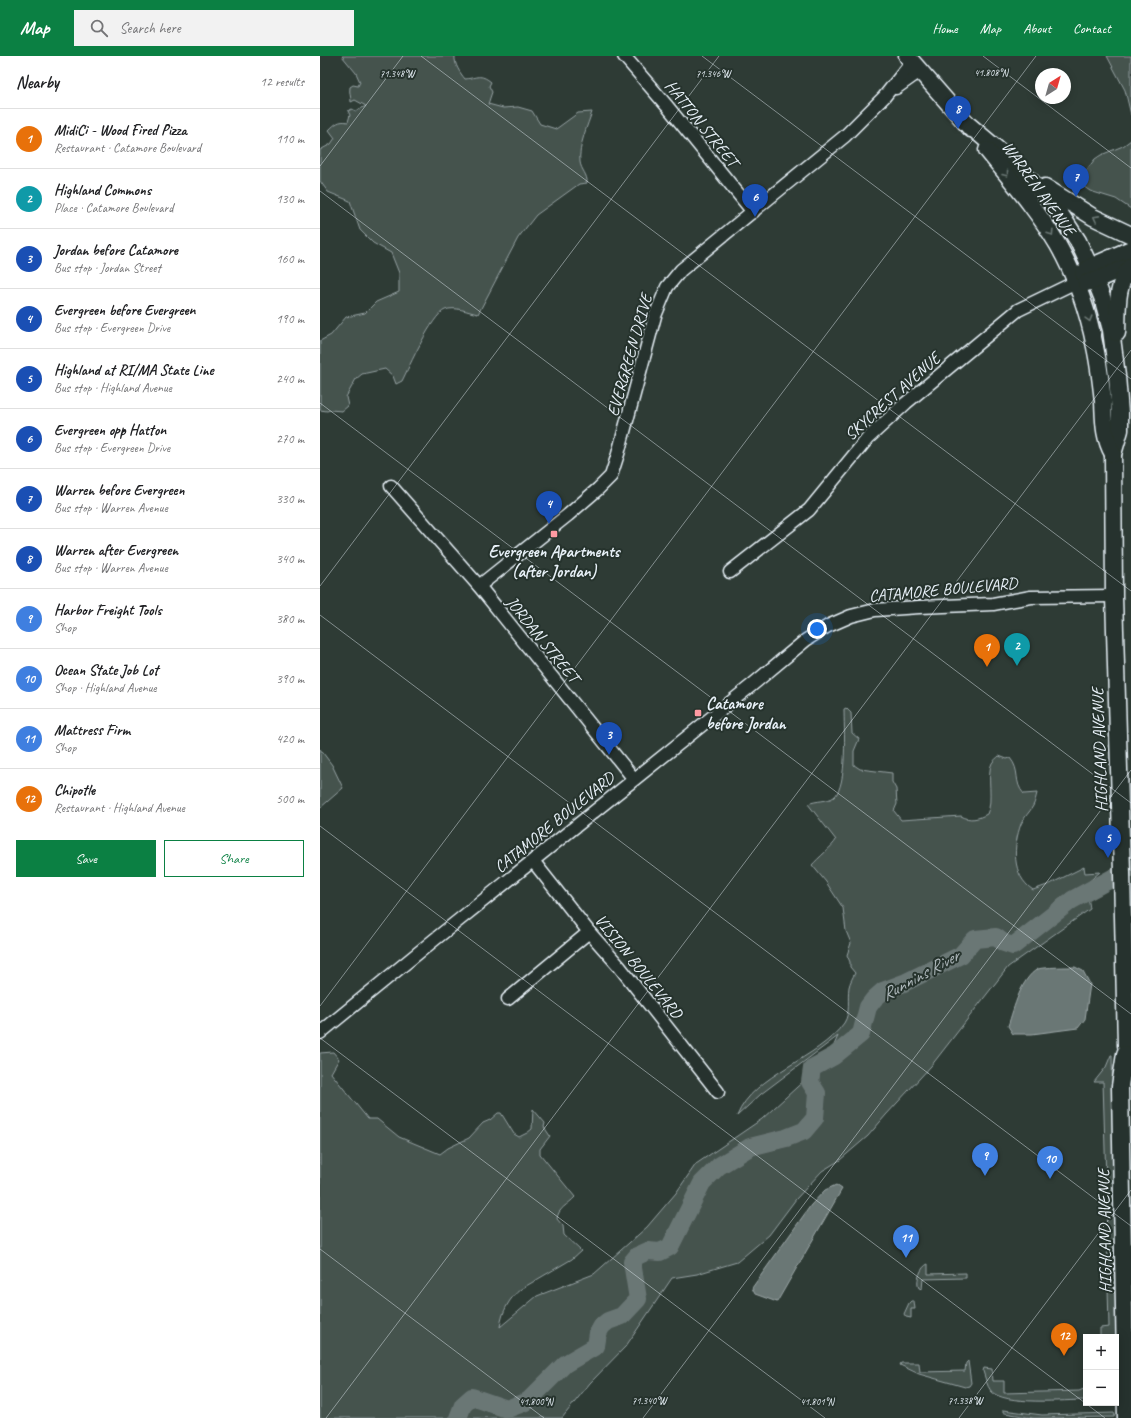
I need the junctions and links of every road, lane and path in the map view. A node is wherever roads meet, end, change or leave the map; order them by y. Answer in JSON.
{"nodes":[{"id":1,"x":624,"y":56,"type":"edge"},
{"id":2,"x":913,"y":63,"type":"edge"},
{"id":3,"x":964,"y":121,"type":"junction"},
{"id":4,"x":1003,"y":154,"type":"junction"},
{"id":5,"x":753,"y":212,"type":"junction"},
{"id":6,"x":1131,"y":234,"type":"edge"},
{"id":7,"x":1131,"y":248,"type":"edge"},
{"id":8,"x":1131,"y":266,"type":"edge"},
{"id":9,"x":1093,"y":273,"type":"junction"},
{"id":10,"x":1076,"y":282,"type":"junction"},
{"id":11,"x":1116,"y":362,"type":"junction"},
{"id":12,"x":1113,"y":454,"type":"junction"},
{"id":13,"x":391,"y":486,"type":"dead end"},
{"id":14,"x":730,"y":572,"type":"dead end"},
{"id":15,"x":479,"y":586,"type":"junction"},
{"id":16,"x":1114,"y":596,"type":"junction"},
{"id":17,"x":634,"y":779,"type":"junction"},
{"id":18,"x":533,"y":861,"type":"junction"},
{"id":19,"x":589,"y":932,"type":"junction"},
{"id":20,"x":508,"y":999,"type":"dead end"},
{"id":21,"x":321,"y":1030,"type":"edge"},
{"id":22,"x":1126,"y":1045,"type":"junction"},
{"id":23,"x":1131,"y":1070,"type":"edge"},
{"id":24,"x":718,"y":1092,"type":"dead end"},
{"id":25,"x":1126,"y":1418,"type":"edge"}],
"edges":[{"from":1,"to":5,"type":"street","name":"HATTON STREET"},
{"from":2,"to":3,"type":"main road","name":"WARREN AVENUE"},
{"from":2,"to":5,"type":"street","name":"EVERGREEN DRIVE"},
{"from":3,"to":4,"type":"main road","name":"WARREN AVENUE"},
{"from":3,"to":10,"type":"main road","name":"WARREN AVENUE","one_way":true},
{"from":6,"to":4,"type":"main road","one_way":true},
{"from":4,"to":9,"type":"main road","name":"WARREN AVENUE"},
{"from":5,"to":15,"type":"street","name":"EVERGREEN DRIVE"},
{"from":7,"to":9,"type":"main road"},
{"from":8,"to":9,"type":"main road"},
{"from":8,"to":11,"type":"main road"},
{"from":9,"to":10,"type":"main road"},
{"from":9,"to":11,"type":"main road","name":"HIGHLAND AVENUE"},
{"from":10,"to":12,"type":"main road","name":"HIGHLAND AVENUE","one_way":true},
{"from":10,"to":14,"type":"street","name":"SKYCREST AVENUE"},
{"from":11,"to":12,"type":"main road","name":"HIGHLAND AVENUE"},
{"from":12,"to":16,"type":"main road","name":"HIGHLAND AVENUE"},
{"from":13,"to":15,"type":"street","name":"JORDAN STREET"},
{"from":15,"to":17,"type":"street","name":"JORDAN STREET"},
{"from":16,"to":17,"type":"street","name":"CATAMORE BOULEVARD"},
{"from":16,"to":22,"type":"main road","name":"HIGHLAND AVENUE"},
{"from":17,"to":18,"type":"street","name":"CATAMORE BOULEVARD"},
{"from":18,"to":19,"type":"street","name":"VISION BOULEVARD"},
{"from":18,"to":21,"type":"street","name":"CATAMORE BOULEVARD"},
{"from":19,"to":20,"type":"street"},
{"from":19,"to":24,"type":"street","name":"VISION BOULEVARD"},
{"from":22,"to":23,"type":"main road","name":"HIGHLAND AVENUE"},
{"from":22,"to":25,"type":"main road","name":"HIGHLAND AVENUE"}]}
